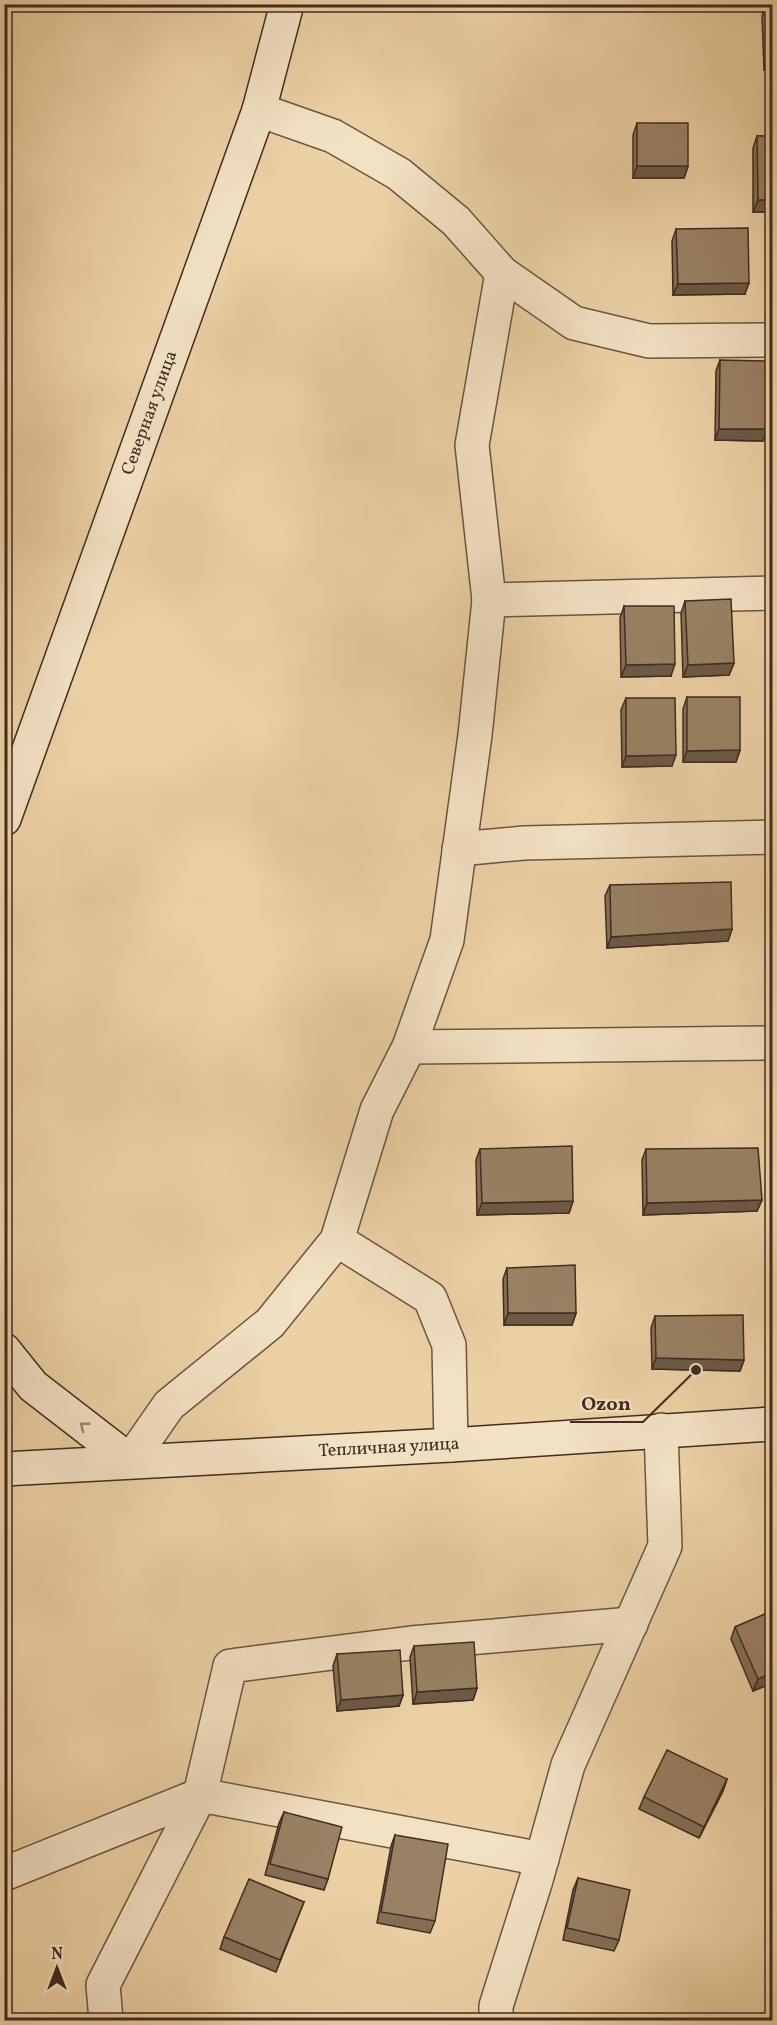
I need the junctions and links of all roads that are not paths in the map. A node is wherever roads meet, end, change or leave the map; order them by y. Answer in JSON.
{"nodes":[{"id":1,"x":287,"y":4,"type":"edge"},
{"id":2,"x":259,"y":110,"type":"junction"},
{"id":3,"x":502,"y":273,"type":"junction"},
{"id":4,"x":772,"y":340,"type":"edge"},
{"id":5,"x":772,"y":593,"type":"edge"},
{"id":6,"x":489,"y":600,"type":"junction"},
{"id":7,"x":4,"y":819,"type":"edge"},
{"id":8,"x":772,"y":837,"type":"edge"},
{"id":9,"x":459,"y":849,"type":"junction"},
{"id":10,"x":772,"y":1043,"type":"edge"},
{"id":11,"x":409,"y":1047,"type":"junction"},
{"id":12,"x":336,"y":1240,"type":"junction"},
{"id":13,"x":4,"y":1350,"type":"edge"},
{"id":14,"x":772,"y":1424,"type":"edge"},
{"id":15,"x":661,"y":1430,"type":"junction"},
{"id":16,"x":451,"y":1445,"type":"junction"},
{"id":17,"x":130,"y":1461,"type":"junction"},
{"id":18,"x":4,"y":1469,"type":"edge"},
{"id":19,"x":631,"y":1624,"type":"junction"},
{"id":20,"x":200,"y":1795,"type":"junction"},
{"id":21,"x":542,"y":1859,"type":"junction"},
{"id":22,"x":4,"y":1874,"type":"edge"},
{"id":23,"x":105,"y":2020,"type":"edge"},
{"id":24,"x":496,"y":2020,"type":"edge"}],
"edges":[{"from":1,"to":2,"type":"street","name":"Северная улица"},
{"from":2,"to":3,"type":"street"},
{"from":2,"to":7,"type":"street","name":"Северная улица"},
{"from":3,"to":4,"type":"street"},
{"from":3,"to":6,"type":"street"},
{"from":5,"to":6,"type":"street"},
{"from":6,"to":9,"type":"street"},
{"from":8,"to":9,"type":"street"},
{"from":9,"to":11,"type":"street"},
{"from":10,"to":11,"type":"street"},
{"from":11,"to":12,"type":"street"},
{"from":12,"to":16,"type":"street"},
{"from":12,"to":17,"type":"street"},
{"from":17,"to":13,"type":"street","one_way":true},
{"from":14,"to":15,"type":"street","name":"Тепличная улица"},
{"from":15,"to":16,"type":"street","name":"Тепличная улица"},
{"from":15,"to":19,"type":"street"},
{"from":16,"to":17,"type":"street","name":"Тепличная улица"},
{"from":17,"to":18,"type":"street","name":"Тепличная улица"},
{"from":19,"to":20,"type":"street"},
{"from":19,"to":21,"type":"street"},
{"from":20,"to":21,"type":"street"},
{"from":20,"to":22,"type":"street"},
{"from":20,"to":23,"type":"street"},
{"from":21,"to":24,"type":"street"}]}
